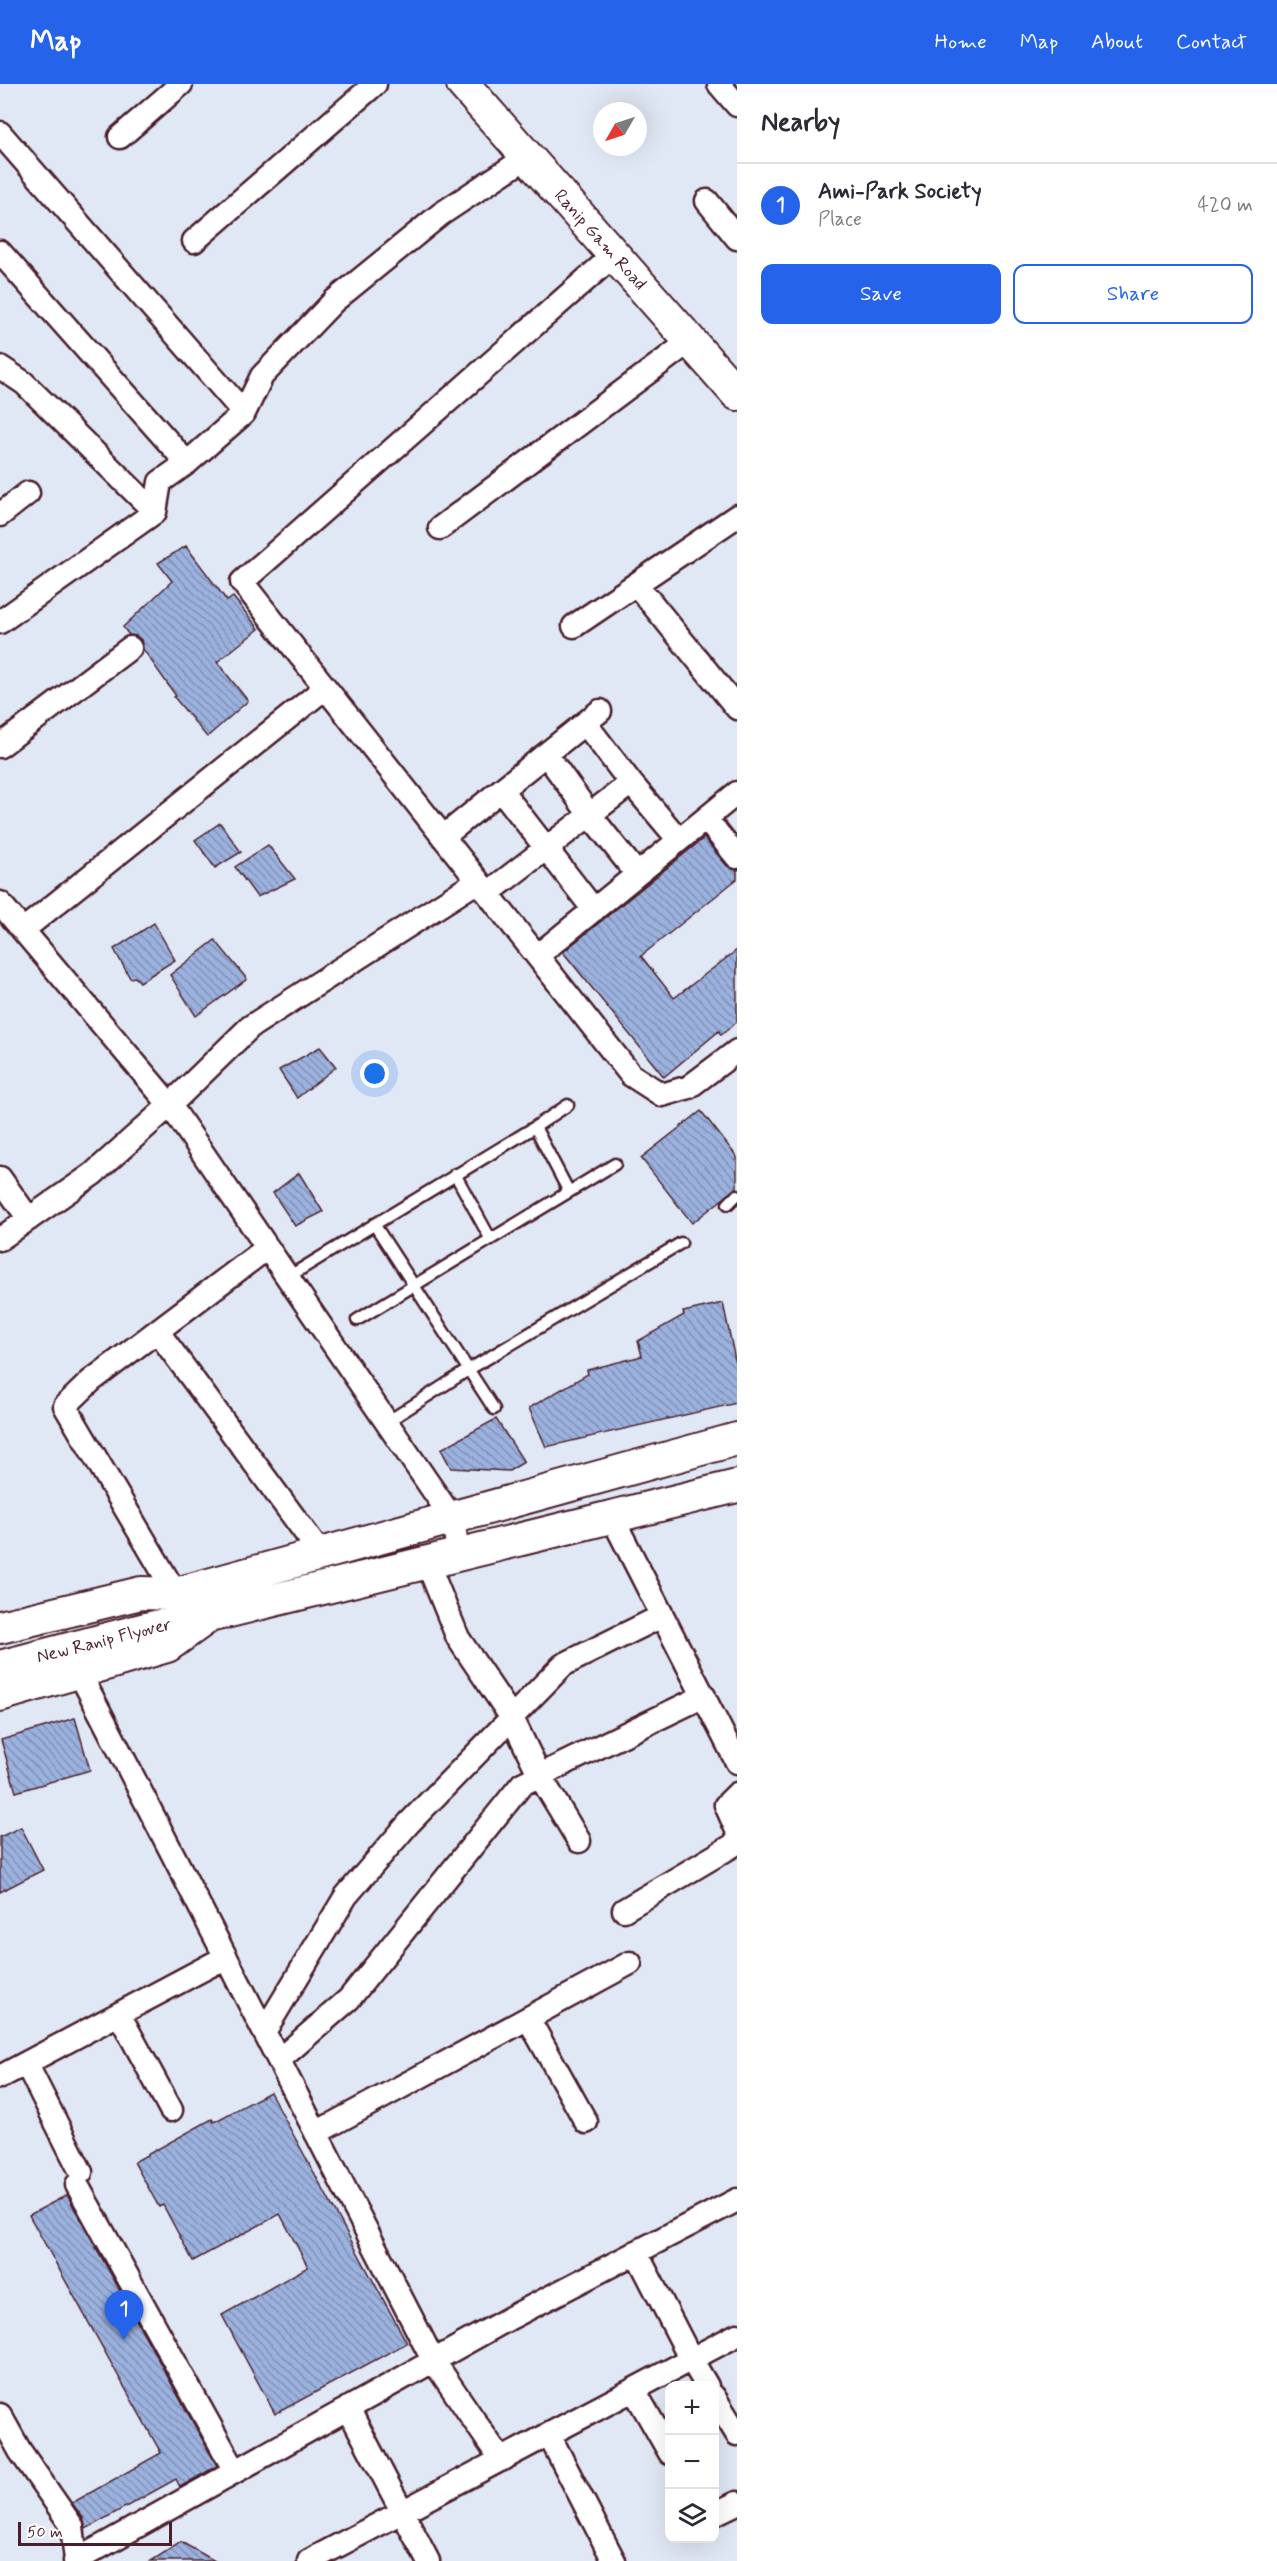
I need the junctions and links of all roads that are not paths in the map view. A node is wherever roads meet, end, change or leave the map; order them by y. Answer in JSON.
{"nodes":[{"id":1,"x":181,"y":84,"type":"edge"},
{"id":2,"x":375,"y":84,"type":"edge"},
{"id":3,"x":463,"y":84,"type":"edge"},
{"id":4,"x":719,"y":84,"type":"edge"},
{"id":5,"x":737,"y":105,"type":"edge"},
{"id":6,"x":0,"y":133,"type":"edge"},
{"id":7,"x":120,"y":136,"type":"dead end"},
{"id":8,"x":527,"y":157,"type":"junction"},
{"id":9,"x":707,"y":201,"type":"dead end"},
{"id":10,"x":737,"y":238,"type":"edge"},
{"id":11,"x":194,"y":241,"type":"dead end"},
{"id":12,"x":0,"y":252,"type":"edge"},
{"id":13,"x":614,"y":255,"type":"junction"},
{"id":14,"x":690,"y":341,"type":"junction"},
{"id":15,"x":0,"y":367,"type":"edge"},
{"id":16,"x":737,"y":394,"type":"edge"},
{"id":17,"x":244,"y":413,"type":"junction"},
{"id":18,"x":187,"y":463,"type":"junction"},
{"id":19,"x":28,"y":493,"type":"dead end"},
{"id":20,"x":155,"y":512,"type":"junction"},
{"id":21,"x":0,"y":515,"type":"edge"},
{"id":22,"x":737,"y":516,"type":"edge"},
{"id":23,"x":440,"y":528,"type":"dead end"},
{"id":24,"x":636,"y":584,"type":"junction"},
{"id":25,"x":0,"y":622,"type":"edge"},
{"id":26,"x":574,"y":626,"type":"dead end"},
{"id":27,"x":130,"y":648,"type":"dead end"},
{"id":28,"x":325,"y":687,"type":"junction"},
{"id":29,"x":737,"y":708,"type":"edge"},
{"id":30,"x":0,"y":746,"type":"edge"},
{"id":31,"x":546,"y":754,"type":"junction"},
{"id":32,"x":631,"y":783,"type":"junction"},
{"id":33,"x":501,"y":790,"type":"junction"},
{"id":34,"x":737,"y":793,"type":"edge"},
{"id":35,"x":590,"y":815,"type":"junction"},
{"id":36,"x":706,"y":819,"type":"junction"},
{"id":37,"x":443,"y":837,"type":"junction"},
{"id":38,"x":679,"y":840,"type":"junction"},
{"id":39,"x":545,"y":849,"type":"junction"},
{"id":40,"x":737,"y":858,"type":"edge"},
{"id":41,"x":637,"y":874,"type":"junction"},
{"id":42,"x":483,"y":887,"type":"junction"},
{"id":43,"x":0,"y":903,"type":"edge"},
{"id":44,"x":594,"y":910,"type":"junction"},
{"id":45,"x":23,"y":930,"type":"junction"},
{"id":46,"x":537,"y":956,"type":"junction"},
{"id":47,"x":737,"y":1051,"type":"edge"},
{"id":48,"x":568,"y":1105,"type":"dead end"},
{"id":49,"x":170,"y":1106,"type":"junction"},
{"id":50,"x":535,"y":1127,"type":"junction"},
{"id":51,"x":615,"y":1164,"type":"dead end"},
{"id":52,"x":455,"y":1174,"type":"junction"},
{"id":53,"x":0,"y":1178,"type":"edge"},
{"id":54,"x":568,"y":1192,"type":"junction"},
{"id":55,"x":737,"y":1195,"type":"edge"},
{"id":56,"x":728,"y":1204,"type":"dead end"},
{"id":57,"x":29,"y":1219,"type":"junction"},
{"id":58,"x":374,"y":1224,"type":"junction"},
{"id":59,"x":0,"y":1239,"type":"edge"},
{"id":60,"x":490,"y":1239,"type":"junction"},
{"id":61,"x":681,"y":1243,"type":"dead end"},
{"id":62,"x":267,"y":1248,"type":"junction"},
{"id":63,"x":288,"y":1277,"type":"junction"},
{"id":64,"x":412,"y":1285,"type":"junction"},
{"id":65,"x":357,"y":1320,"type":"dead end"},
{"id":66,"x":158,"y":1332,"type":"junction"},
{"id":67,"x":468,"y":1370,"type":"junction"},
{"id":68,"x":494,"y":1409,"type":"dead end"},
{"id":69,"x":387,"y":1422,"type":"junction"},
{"id":70,"x":737,"y":1439,"type":"edge"},
{"id":71,"x":737,"y":1486,"type":"edge"},
{"id":72,"x":612,"y":1517,"type":"junction"},
{"id":73,"x":452,"y":1518,"type":"junction"},
{"id":74,"x":321,"y":1554,"type":"junction"},
{"id":75,"x":459,"y":1554,"type":"junction"},
{"id":76,"x":427,"y":1562,"type":"junction"},
{"id":77,"x":176,"y":1594,"type":"junction"},
{"id":78,"x":141,"y":1616,"type":"junction"},
{"id":79,"x":209,"y":1616,"type":"junction"},
{"id":80,"x":662,"y":1616,"type":"junction"},
{"id":81,"x":0,"y":1627,"type":"edge"},
{"id":82,"x":0,"y":1641,"type":"edge"},
{"id":83,"x":0,"y":1667,"type":"edge"},
{"id":84,"x":79,"y":1672,"type":"junction"},
{"id":85,"x":0,"y":1695,"type":"edge"},
{"id":86,"x":704,"y":1696,"type":"junction"},
{"id":87,"x":512,"y":1718,"type":"junction"},
{"id":88,"x":737,"y":1762,"type":"edge"},
{"id":89,"x":540,"y":1776,"type":"junction"},
{"id":90,"x":737,"y":1794,"type":"edge"},
{"id":91,"x":737,"y":1830,"type":"edge"},
{"id":92,"x":579,"y":1841,"type":"dead end"},
{"id":93,"x":737,"y":1844,"type":"edge"},
{"id":94,"x":624,"y":1910,"type":"dead end"},
{"id":95,"x":226,"y":1957,"type":"junction"},
{"id":96,"x":630,"y":1963,"type":"dead end"},
{"id":97,"x":119,"y":2014,"type":"junction"},
{"id":98,"x":528,"y":2018,"type":"junction"},
{"id":99,"x":264,"y":2032,"type":"junction"},
{"id":100,"x":279,"y":2060,"type":"junction"},
{"id":101,"x":26,"y":2063,"type":"junction"},
{"id":102,"x":0,"y":2077,"type":"edge"},
{"id":103,"x":171,"y":2110,"type":"dead end"},
{"id":104,"x":586,"y":2122,"type":"dead end"},
{"id":105,"x":316,"y":2133,"type":"junction"},
{"id":106,"x":737,"y":2200,"type":"edge"},
{"id":107,"x":636,"y":2252,"type":"junction"},
{"id":108,"x":737,"y":2335,"type":"edge"},
{"id":109,"x":434,"y":2360,"type":"junction"},
{"id":110,"x":692,"y":2360,"type":"junction"},
{"id":111,"x":705,"y":2381,"type":"edge"},
{"id":112,"x":634,"y":2390,"type":"junction"},
{"id":113,"x":719,"y":2405,"type":"edge"},
{"id":114,"x":348,"y":2408,"type":"junction"},
{"id":115,"x":0,"y":2415,"type":"edge"},
{"id":116,"x":737,"y":2434,"type":"edge"},
{"id":117,"x":549,"y":2435,"type":"junction"},
{"id":118,"x":665,"y":2446,"type":"edge"},
{"id":119,"x":501,"y":2460,"type":"junction"},
{"id":120,"x":235,"y":2471,"type":"junction"},
{"id":121,"x":737,"y":2503,"type":"edge"},
{"id":122,"x":404,"y":2512,"type":"junction"},
{"id":123,"x":719,"y":2512,"type":"edge"},
{"id":124,"x":76,"y":2561,"type":"edge"},
{"id":125,"x":309,"y":2561,"type":"edge"},
{"id":126,"x":428,"y":2561,"type":"edge"},
{"id":127,"x":614,"y":2561,"type":"edge"}],
"edges":[{"from":1,"to":7,"type":"street"},
{"from":2,"to":11,"type":"street"},
{"from":3,"to":8,"type":"main road","name":"Ranip Gam Road"},
{"from":4,"to":5,"type":"street"},
{"from":6,"to":17,"type":"street"},
{"from":8,"to":13,"type":"main road","name":"Ranip Gam Road"},
{"from":8,"to":17,"type":"street"},
{"from":9,"to":10,"type":"street"},
{"from":12,"to":18,"type":"street"},
{"from":13,"to":14,"type":"main road","name":"Ranip Gam Road"},
{"from":13,"to":28,"type":"street"},
{"from":14,"to":16,"type":"main road","name":"Ranip Gam Road"},
{"from":14,"to":23,"type":"street"},
{"from":15,"to":20,"type":"street"},
{"from":17,"to":18,"type":"street"},
{"from":18,"to":20,"type":"street"},
{"from":19,"to":21,"type":"street"},
{"from":20,"to":25,"type":"street"},
{"from":22,"to":24,"type":"street"},
{"from":24,"to":26,"type":"street"},
{"from":24,"to":29,"type":"street"},
{"from":27,"to":30,"type":"street"},
{"from":28,"to":37,"type":"street"},
{"from":28,"to":45,"type":"street"},
{"from":31,"to":32,"type":"street"},
{"from":31,"to":33,"type":"street"},
{"from":31,"to":35,"type":"street"},
{"from":32,"to":35,"type":"street"},
{"from":32,"to":38,"type":"street"},
{"from":33,"to":37,"type":"street"},
{"from":33,"to":39,"type":"street"},
{"from":34,"to":36,"type":"street"},
{"from":35,"to":39,"type":"street"},
{"from":35,"to":41,"type":"street"},
{"from":36,"to":38,"type":"street"},
{"from":36,"to":40,"type":"street"},
{"from":37,"to":42,"type":"street"},
{"from":38,"to":41,"type":"street"},
{"from":39,"to":42,"type":"street"},
{"from":39,"to":44,"type":"street"},
{"from":41,"to":44,"type":"street"},
{"from":42,"to":46,"type":"street"},
{"from":42,"to":49,"type":"street"},
{"from":43,"to":45,"type":"street"},
{"from":44,"to":46,"type":"street"},
{"from":45,"to":49,"type":"street"},
{"from":46,"to":47,"type":"street"},
{"from":48,"to":50,"type":"lane"},
{"from":49,"to":57,"type":"street"},
{"from":49,"to":62,"type":"street"},
{"from":50,"to":52,"type":"lane"},
{"from":50,"to":54,"type":"lane"},
{"from":51,"to":54,"type":"lane"},
{"from":52,"to":58,"type":"lane"},
{"from":52,"to":60,"type":"lane"},
{"from":53,"to":57,"type":"street"},
{"from":54,"to":60,"type":"lane"},
{"from":55,"to":56,"type":"lane"},
{"from":57,"to":59,"type":"street"},
{"from":58,"to":63,"type":"lane"},
{"from":58,"to":64,"type":"lane"},
{"from":60,"to":64,"type":"lane"},
{"from":61,"to":67,"type":"lane"},
{"from":62,"to":63,"type":"street"},
{"from":62,"to":66,"type":"street"},
{"from":63,"to":69,"type":"street"},
{"from":64,"to":65,"type":"lane"},
{"from":64,"to":67,"type":"lane"},
{"from":66,"to":74,"type":"street"},
{"from":66,"to":77,"type":"street"},
{"from":67,"to":68,"type":"lane"},
{"from":67,"to":69,"type":"lane"},
{"from":69,"to":73,"type":"street"},
{"from":70,"to":73,"type":"main road","name":"New Ranip Flyover"},
{"from":71,"to":72,"type":"main road","name":"New Ranip Flyover"},
{"from":72,"to":75,"type":"main road","name":"New Ranip Flyover"},
{"from":72,"to":80,"type":"street"},
{"from":73,"to":74,"type":"main road","name":"New Ranip Flyover"},
{"from":73,"to":75,"type":"street"},
{"from":74,"to":77,"type":"main road","name":"New Ranip Flyover"},
{"from":75,"to":76,"type":"main road","name":"New Ranip Flyover"},
{"from":76,"to":79,"type":"main road","name":"New Ranip Flyover"},
{"from":76,"to":87,"type":"street"},
{"from":77,"to":78,"type":"main road","name":"New Ranip Flyover"},
{"from":77,"to":81,"type":"main road"},
{"from":78,"to":79,"type":"main road","name":"New Ranip Flyover"},
{"from":78,"to":82,"type":"main road","name":"New Ranip Flyover"},
{"from":78,"to":83,"type":"main road","name":"New Ranip Flyover"},
{"from":79,"to":84,"type":"main road"},
{"from":80,"to":86,"type":"street"},
{"from":80,"to":87,"type":"street"},
{"from":84,"to":85,"type":"main road"},
{"from":84,"to":95,"type":"street"},
{"from":86,"to":88,"type":"street"},
{"from":86,"to":89,"type":"street"},
{"from":87,"to":89,"type":"street"},
{"from":87,"to":99,"type":"street"},
{"from":89,"to":92,"type":"street"},
{"from":89,"to":100,"type":"street"},
{"from":90,"to":91,"type":"street"},
{"from":93,"to":94,"type":"street"},
{"from":95,"to":97,"type":"street"},
{"from":95,"to":99,"type":"street"},
{"from":96,"to":98,"type":"street"},
{"from":97,"to":101,"type":"street"},
{"from":97,"to":103,"type":"street"},
{"from":98,"to":104,"type":"street"},
{"from":98,"to":105,"type":"street"},
{"from":99,"to":100,"type":"street"},
{"from":100,"to":105,"type":"street"},
{"from":101,"to":102,"type":"street"},
{"from":101,"to":120,"type":"street"},
{"from":105,"to":109,"type":"street"},
{"from":106,"to":107,"type":"street"},
{"from":107,"to":109,"type":"street"},
{"from":107,"to":110,"type":"street"},
{"from":108,"to":110,"type":"street"},
{"from":109,"to":114,"type":"street"},
{"from":109,"to":119,"type":"street"},
{"from":110,"to":111,"type":"street"},
{"from":110,"to":112,"type":"street"},
{"from":112,"to":117,"type":"street"},
{"from":112,"to":118,"type":"street"},
{"from":113,"to":116,"type":"street"},
{"from":114,"to":120,"type":"street"},
{"from":114,"to":122,"type":"street"},
{"from":115,"to":124,"type":"street"},
{"from":117,"to":119,"type":"street"},
{"from":117,"to":127,"type":"street"},
{"from":119,"to":122,"type":"street"},
{"from":120,"to":124,"type":"street"},
{"from":121,"to":123,"type":"street"},
{"from":122,"to":125,"type":"street"},
{"from":122,"to":126,"type":"street"}]}
